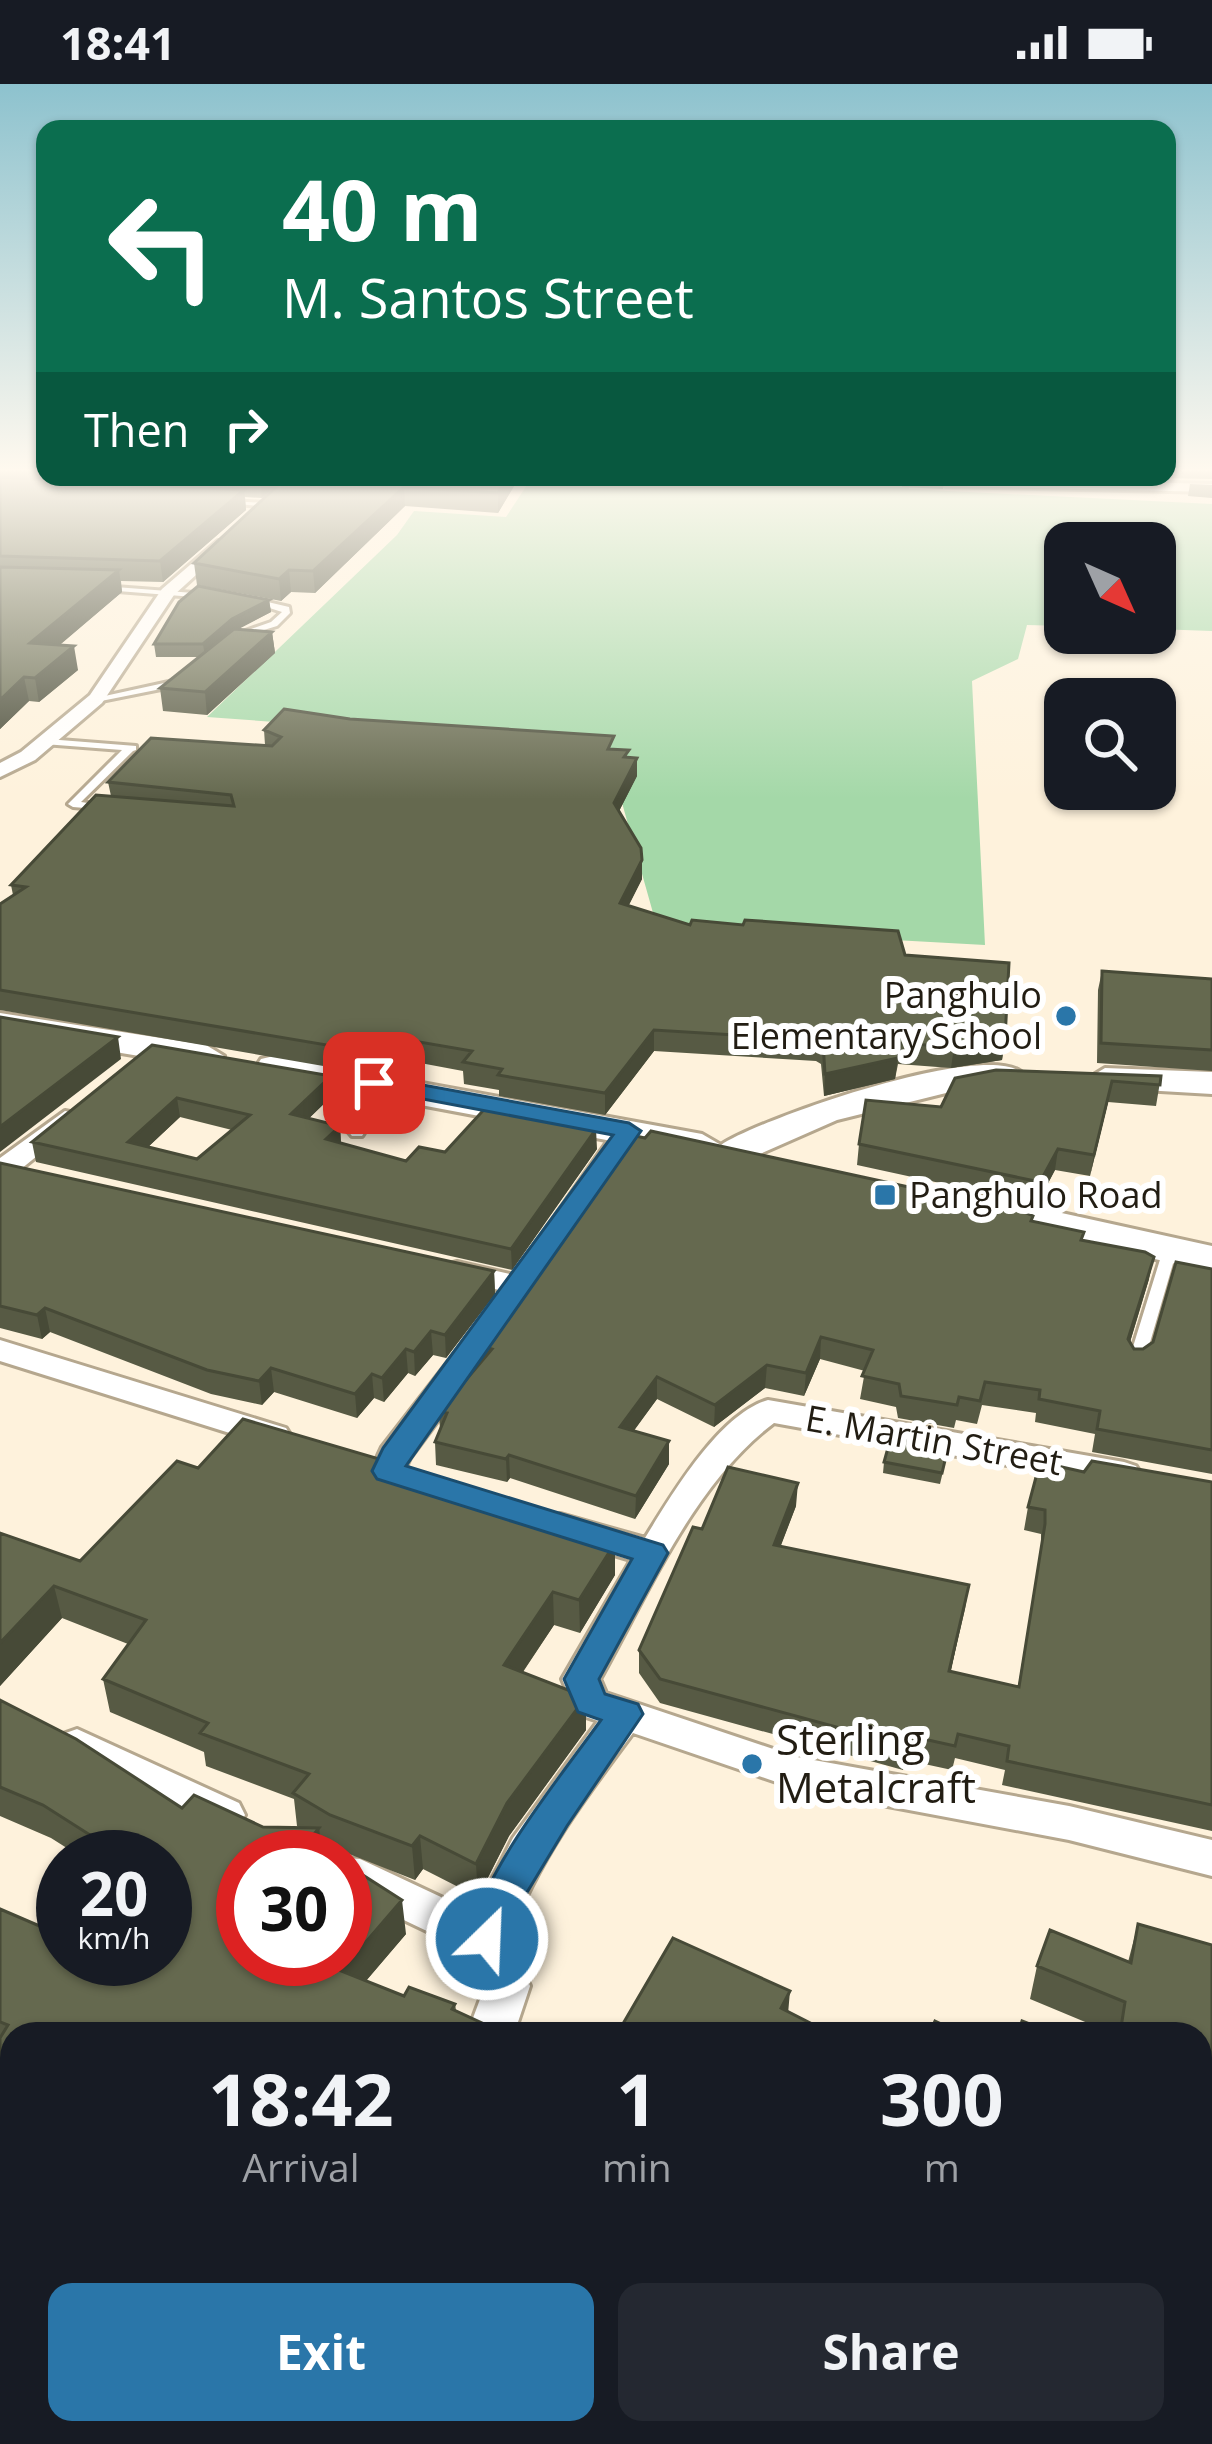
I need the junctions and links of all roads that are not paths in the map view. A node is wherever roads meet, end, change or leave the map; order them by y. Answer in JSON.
{"nodes":[{"id":1,"x":183,"y":579,"type":"edge"},
{"id":2,"x":96,"y":587,"type":"edge"},
{"id":3,"x":168,"y":592,"type":"junction"},
{"id":4,"x":229,"y":598,"type":"edge"},
{"id":5,"x":249,"y":600,"type":"edge"},
{"id":6,"x":229,"y":648,"type":"edge"},
{"id":7,"x":196,"y":675,"type":"edge"},
{"id":8,"x":96,"y":700,"type":"junction"},
{"id":9,"x":46,"y":742,"type":"junction"},
{"id":10,"x":130,"y":748,"type":"junction"},
{"id":11,"x":153,"y":749,"type":"edge"},
{"id":12,"x":0,"y":771,"type":"edge"},
{"id":13,"x":119,"y":809,"type":"edge"},
{"id":14,"x":0,"y":1023,"type":"edge"},
{"id":15,"x":154,"y":1047,"type":"junction"},
{"id":16,"x":117,"y":1077,"type":"edge"},
{"id":17,"x":374,"y":1083,"type":"junction"},
{"id":18,"x":1212,"y":1083,"type":"edge"},
{"id":19,"x":80,"y":1107,"type":"edge"},
{"id":20,"x":629,"y":1131,"type":"junction"},
{"id":21,"x":357,"y":1133,"type":"dead end"},
{"id":22,"x":735,"y":1153,"type":"junction"},
{"id":23,"x":781,"y":1163,"type":"edge"},
{"id":24,"x":3,"y":1170,"type":"edge"},
{"id":25,"x":50,"y":1178,"type":"edge"},
{"id":26,"x":941,"y":1199,"type":"edge"},
{"id":27,"x":1170,"y":1250,"type":"junction"},
{"id":28,"x":1212,"y":1259,"type":"edge"},
{"id":29,"x":432,"y":1265,"type":"edge"},
{"id":30,"x":522,"y":1286,"type":"junction"},
{"id":31,"x":0,"y":1350,"type":"edge"},
{"id":32,"x":1136,"y":1364,"type":"edge"},
{"id":33,"x":297,"y":1443,"type":"edge"},
{"id":34,"x":1168,"y":1482,"type":"edge"},
{"id":35,"x":427,"y":1487,"type":"edge"},
{"id":36,"x":517,"y":1514,"type":"edge"},
{"id":37,"x":652,"y":1553,"type":"junction"},
{"id":38,"x":625,"y":1714,"type":"junction"},
{"id":39,"x":39,"y":1728,"type":"edge"},
{"id":40,"x":250,"y":1827,"type":"edge"},
{"id":41,"x":1212,"y":1858,"type":"edge"},
{"id":42,"x":372,"y":1885,"type":"edge"},
{"id":43,"x":487,"y":1939,"type":"junction"},
{"id":44,"x":496,"y":2022,"type":"edge"}],
"edges":[{"from":1,"to":3,"type":"street"},
{"from":2,"to":3,"type":"lane"},
{"from":3,"to":4,"type":"lane"},
{"from":3,"to":8,"type":"street"},
{"from":5,"to":6,"type":"lane"},
{"from":7,"to":8,"type":"lane"},
{"from":8,"to":9,"type":"street"},
{"from":9,"to":10,"type":"lane"},
{"from":9,"to":12,"type":"street"},
{"from":10,"to":11,"type":"lane"},
{"from":10,"to":13,"type":"lane"},
{"from":14,"to":15,"type":"main road"},
{"from":15,"to":16,"type":"street"},
{"from":15,"to":17,"type":"main road"},
{"from":17,"to":20,"type":"main road"},
{"from":17,"to":21,"type":"lane"},
{"from":18,"to":22,"type":"main road"},
{"from":19,"to":24,"type":"street"},
{"from":20,"to":22,"type":"main road"},
{"from":20,"to":30,"type":"street"},
{"from":22,"to":23,"type":"main road"},
{"from":24,"to":25,"type":"street"},
{"from":26,"to":27,"type":"main road"},
{"from":27,"to":28,"type":"main road"},
{"from":27,"to":32,"type":"lane"},
{"from":29,"to":30,"type":"street"},
{"from":30,"to":35,"type":"street"},
{"from":31,"to":33,"type":"street"},
{"from":34,"to":37,"type":"street","name":"E. Martin Street"},
{"from":36,"to":37,"type":"street"},
{"from":37,"to":38,"type":"street"},
{"from":38,"to":41,"type":"street"},
{"from":38,"to":43,"type":"street"},
{"from":39,"to":40,"type":"street"},
{"from":42,"to":43,"type":"street"},
{"from":43,"to":44,"type":"street"}]}
